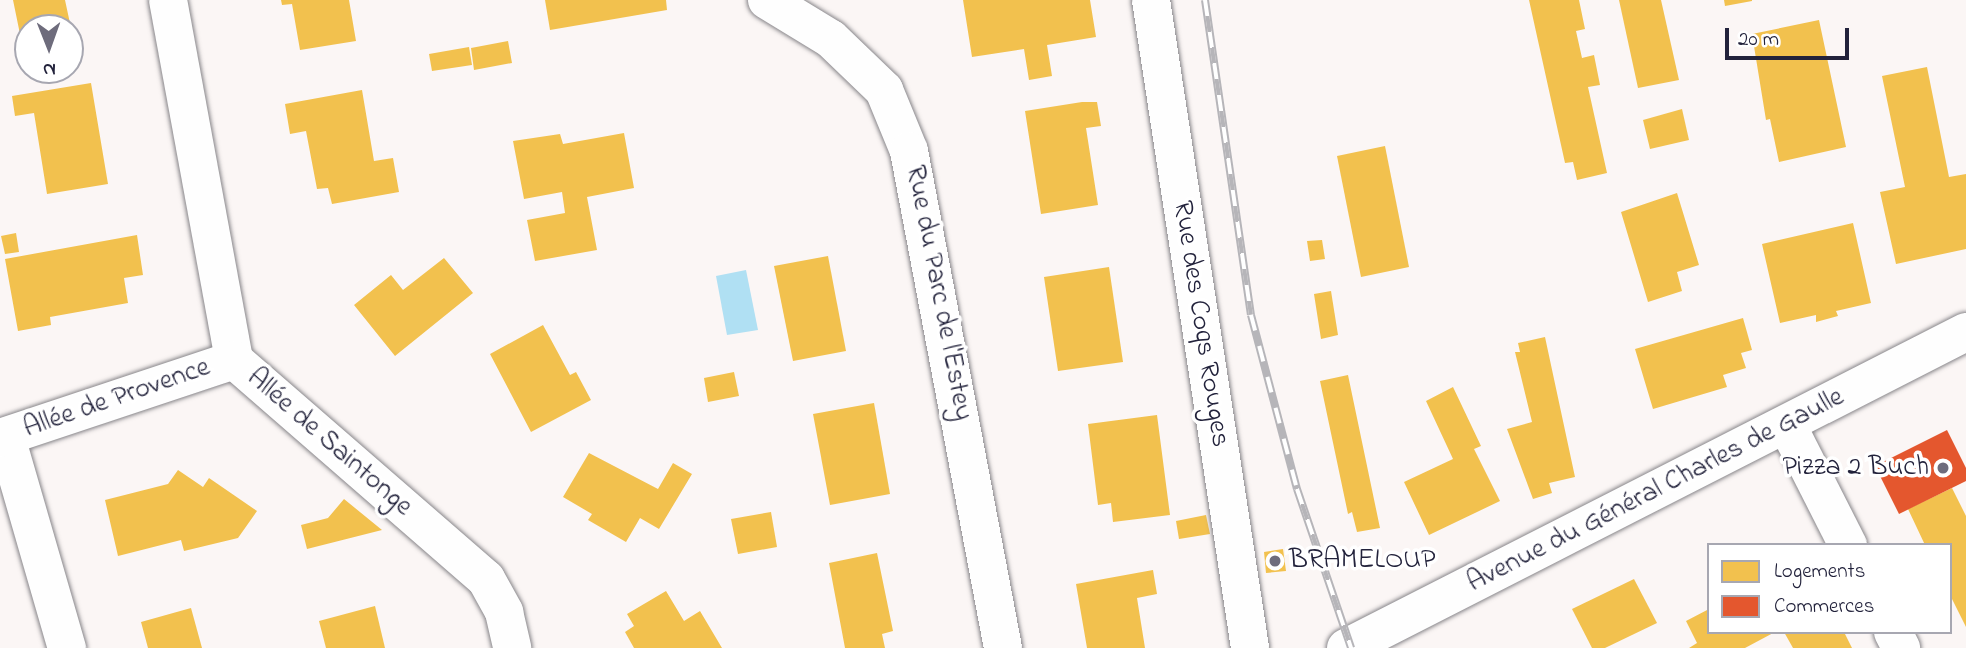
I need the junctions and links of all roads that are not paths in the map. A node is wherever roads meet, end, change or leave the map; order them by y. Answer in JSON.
{"nodes":[{"id":1,"x":168,"y":0,"type":"edge"},
{"id":2,"x":767,"y":0,"type":"edge"},
{"id":3,"x":1151,"y":0,"type":"edge"},
{"id":4,"x":1966,"y":332,"type":"edge"},
{"id":5,"x":234,"y":360,"type":"junction"},
{"id":6,"x":1787,"y":425,"type":"junction"},
{"id":7,"x":3,"y":437,"type":"edge"},
{"id":8,"x":1847,"y":543,"type":"edge"},
{"id":9,"x":67,"y":648,"type":"edge"},
{"id":10,"x":512,"y":648,"type":"edge"},
{"id":11,"x":1003,"y":648,"type":"edge"},
{"id":12,"x":1250,"y":648,"type":"edge"},
{"id":13,"x":1346,"y":648,"type":"edge"}],
"edges":[{"from":1,"to":5,"type":"street","name":"Allée de Saintonge"},
{"from":2,"to":11,"type":"street","name":"Rue du Parc de l'Estey"},
{"from":3,"to":12,"type":"street","name":"Rue des Coqs Rouges"},
{"from":4,"to":6,"type":"street","name":"Avenue du Général Charles de Gaulle"},
{"from":5,"to":7,"type":"street","name":"Allée de Provence"},
{"from":5,"to":10,"type":"street","name":"Allée de Saintonge"},
{"from":6,"to":8,"type":"street"},
{"from":6,"to":13,"type":"street","name":"Avenue du Général Charles de Gaulle"},
{"from":7,"to":9,"type":"street"}]}
